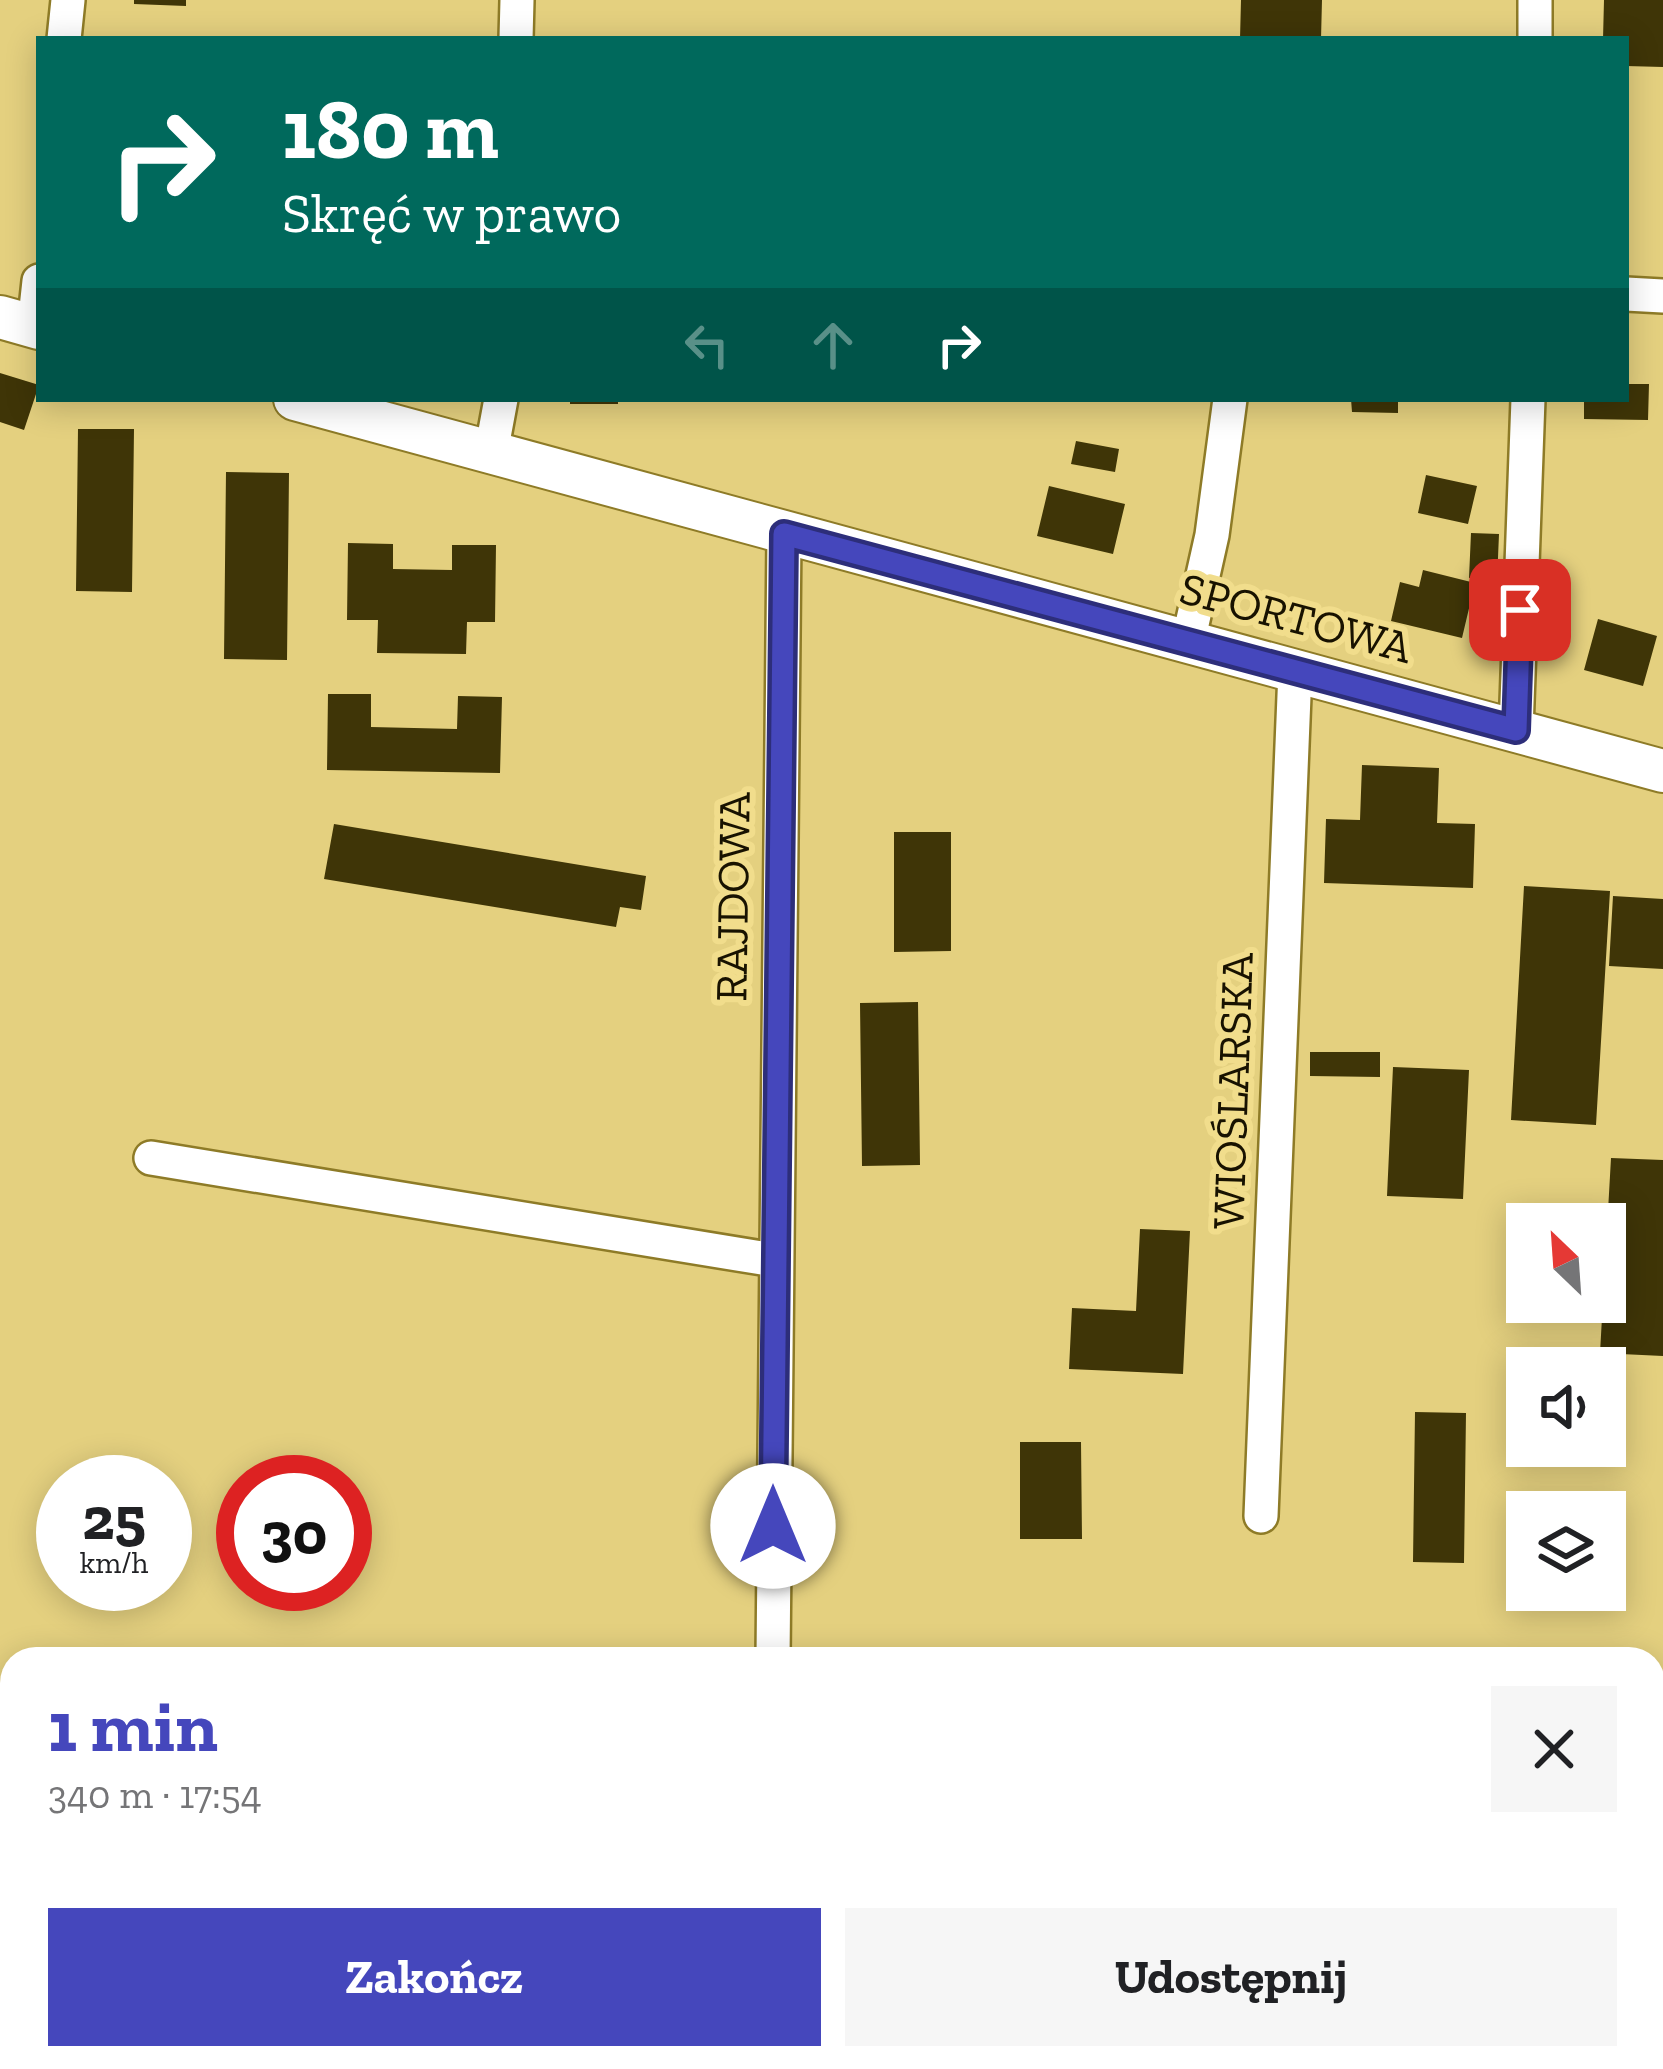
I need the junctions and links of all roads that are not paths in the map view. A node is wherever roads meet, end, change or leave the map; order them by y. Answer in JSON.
{"nodes":[{"id":1,"x":68,"y":0,"type":"edge"},
{"id":2,"x":518,"y":0,"type":"edge"},
{"id":3,"x":1535,"y":0,"type":"edge"},
{"id":4,"x":64,"y":36,"type":"edge"},
{"id":5,"x":516,"y":36,"type":"edge"},
{"id":6,"x":1534,"y":36,"type":"edge"},
{"id":7,"x":36,"y":289,"type":"edge"},
{"id":8,"x":1629,"y":294,"type":"edge"},
{"id":9,"x":1663,"y":296,"type":"edge"},
{"id":10,"x":24,"y":324,"type":"edge"},
{"id":11,"x":306,"y":402,"type":"edge"},
{"id":12,"x":500,"y":402,"type":"edge"},
{"id":13,"x":1230,"y":402,"type":"edge"},
{"id":14,"x":1528,"y":402,"type":"edge"},
{"id":15,"x":491,"y":454,"type":"junction"},
{"id":16,"x":784,"y":534,"type":"junction"},
{"id":17,"x":1188,"y":642,"type":"junction"},
{"id":18,"x":1295,"y":670,"type":"junction"},
{"id":19,"x":1516,"y":730,"type":"junction"},
{"id":20,"x":1663,"y":771,"type":"edge"},
{"id":21,"x":151,"y":1158,"type":"dead end"},
{"id":22,"x":774,"y":1260,"type":"junction"},
{"id":23,"x":1261,"y":1516,"type":"dead end"},
{"id":24,"x":772,"y":1647,"type":"edge"}],
"edges":[{"from":1,"to":4,"type":"street"},
{"from":2,"to":5,"type":"street"},
{"from":3,"to":6,"type":"street"},
{"from":7,"to":10,"type":"street"},
{"from":8,"to":9,"type":"street"},
{"from":11,"to":15,"type":"street","name":"SPORTOWA"},
{"from":12,"to":15,"type":"street"},
{"from":13,"to":17,"type":"street"},
{"from":14,"to":19,"type":"street"},
{"from":15,"to":16,"type":"street","name":"SPORTOWA"},
{"from":16,"to":17,"type":"street","name":"SPORTOWA"},
{"from":16,"to":22,"type":"street","name":"RAJDOWA"},
{"from":17,"to":18,"type":"street","name":"SPORTOWA"},
{"from":18,"to":19,"type":"street","name":"SPORTOWA"},
{"from":18,"to":23,"type":"street","name":"WIOŚLARSKA"},
{"from":19,"to":20,"type":"street","name":"SPORTOWA"},
{"from":21,"to":22,"type":"street"},
{"from":22,"to":24,"type":"street","name":"RAJDOWA"}]}
